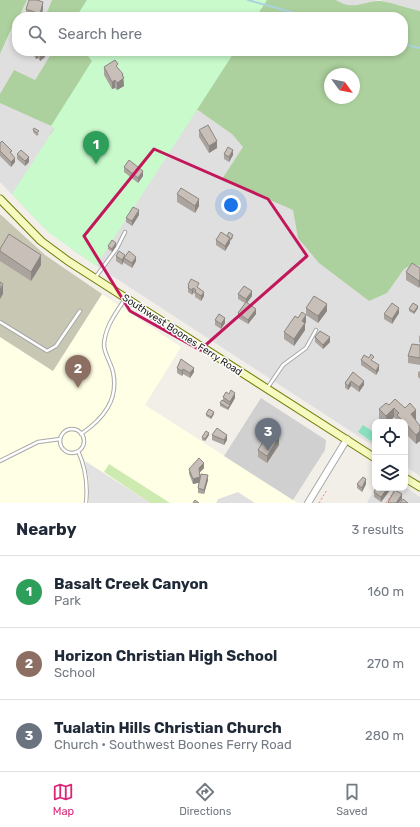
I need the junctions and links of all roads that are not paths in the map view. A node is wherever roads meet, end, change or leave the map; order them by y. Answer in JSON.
{"nodes":[{"id":1,"x":0,"y":199,"type":"edge"},
{"id":2,"x":125,"y":232,"type":"dead end"},
{"id":3,"x":95,"y":278,"type":"junction"},
{"id":4,"x":126,"y":298,"type":"junction"},
{"id":5,"x":80,"y":311,"type":"dead end"},
{"id":6,"x":0,"y":322,"type":"edge"},
{"id":7,"x":316,"y":330,"type":"dead end"},
{"id":8,"x":266,"y":389,"type":"junction"},
{"id":9,"x":82,"y":434,"type":"junction"},
{"id":10,"x":60,"y":439,"type":"junction"},
{"id":11,"x":347,"y":439,"type":"junction"},
{"id":12,"x":78,"y":451,"type":"junction"},
{"id":13,"x":372,"y":456,"type":"edge"},
{"id":14,"x":0,"y":461,"type":"edge"},
{"id":15,"x":408,"y":480,"type":"edge"},
{"id":16,"x":420,"y":487,"type":"edge"},
{"id":17,"x":86,"y":503,"type":"edge"},
{"id":18,"x":308,"y":503,"type":"edge"}],
"edges":[{"from":1,"to":3,"type":"main road","name":"Southwest Boones Ferry Road"},
{"from":2,"to":3,"type":"lane"},
{"from":3,"to":4,"type":"main road","name":"Southwest Boones Ferry Road"},
{"from":4,"to":8,"type":"main road","name":"Southwest Boones Ferry Road"},
{"from":4,"to":9,"type":"lane"},
{"from":5,"to":6,"type":"lane"},
{"from":7,"to":8,"type":"lane"},
{"from":8,"to":11,"type":"main road","name":"Southwest Boones Ferry Road"},
{"from":9,"to":10,"type":"lane"},
{"from":9,"to":12,"type":"lane"},
{"from":10,"to":12,"type":"lane"},
{"from":10,"to":14,"type":"lane"},
{"from":11,"to":13,"type":"main road","name":"Southwest Boones Ferry Road"},
{"from":11,"to":18,"type":"street"},
{"from":12,"to":17,"type":"lane"},
{"from":15,"to":16,"type":"main road"}]}
